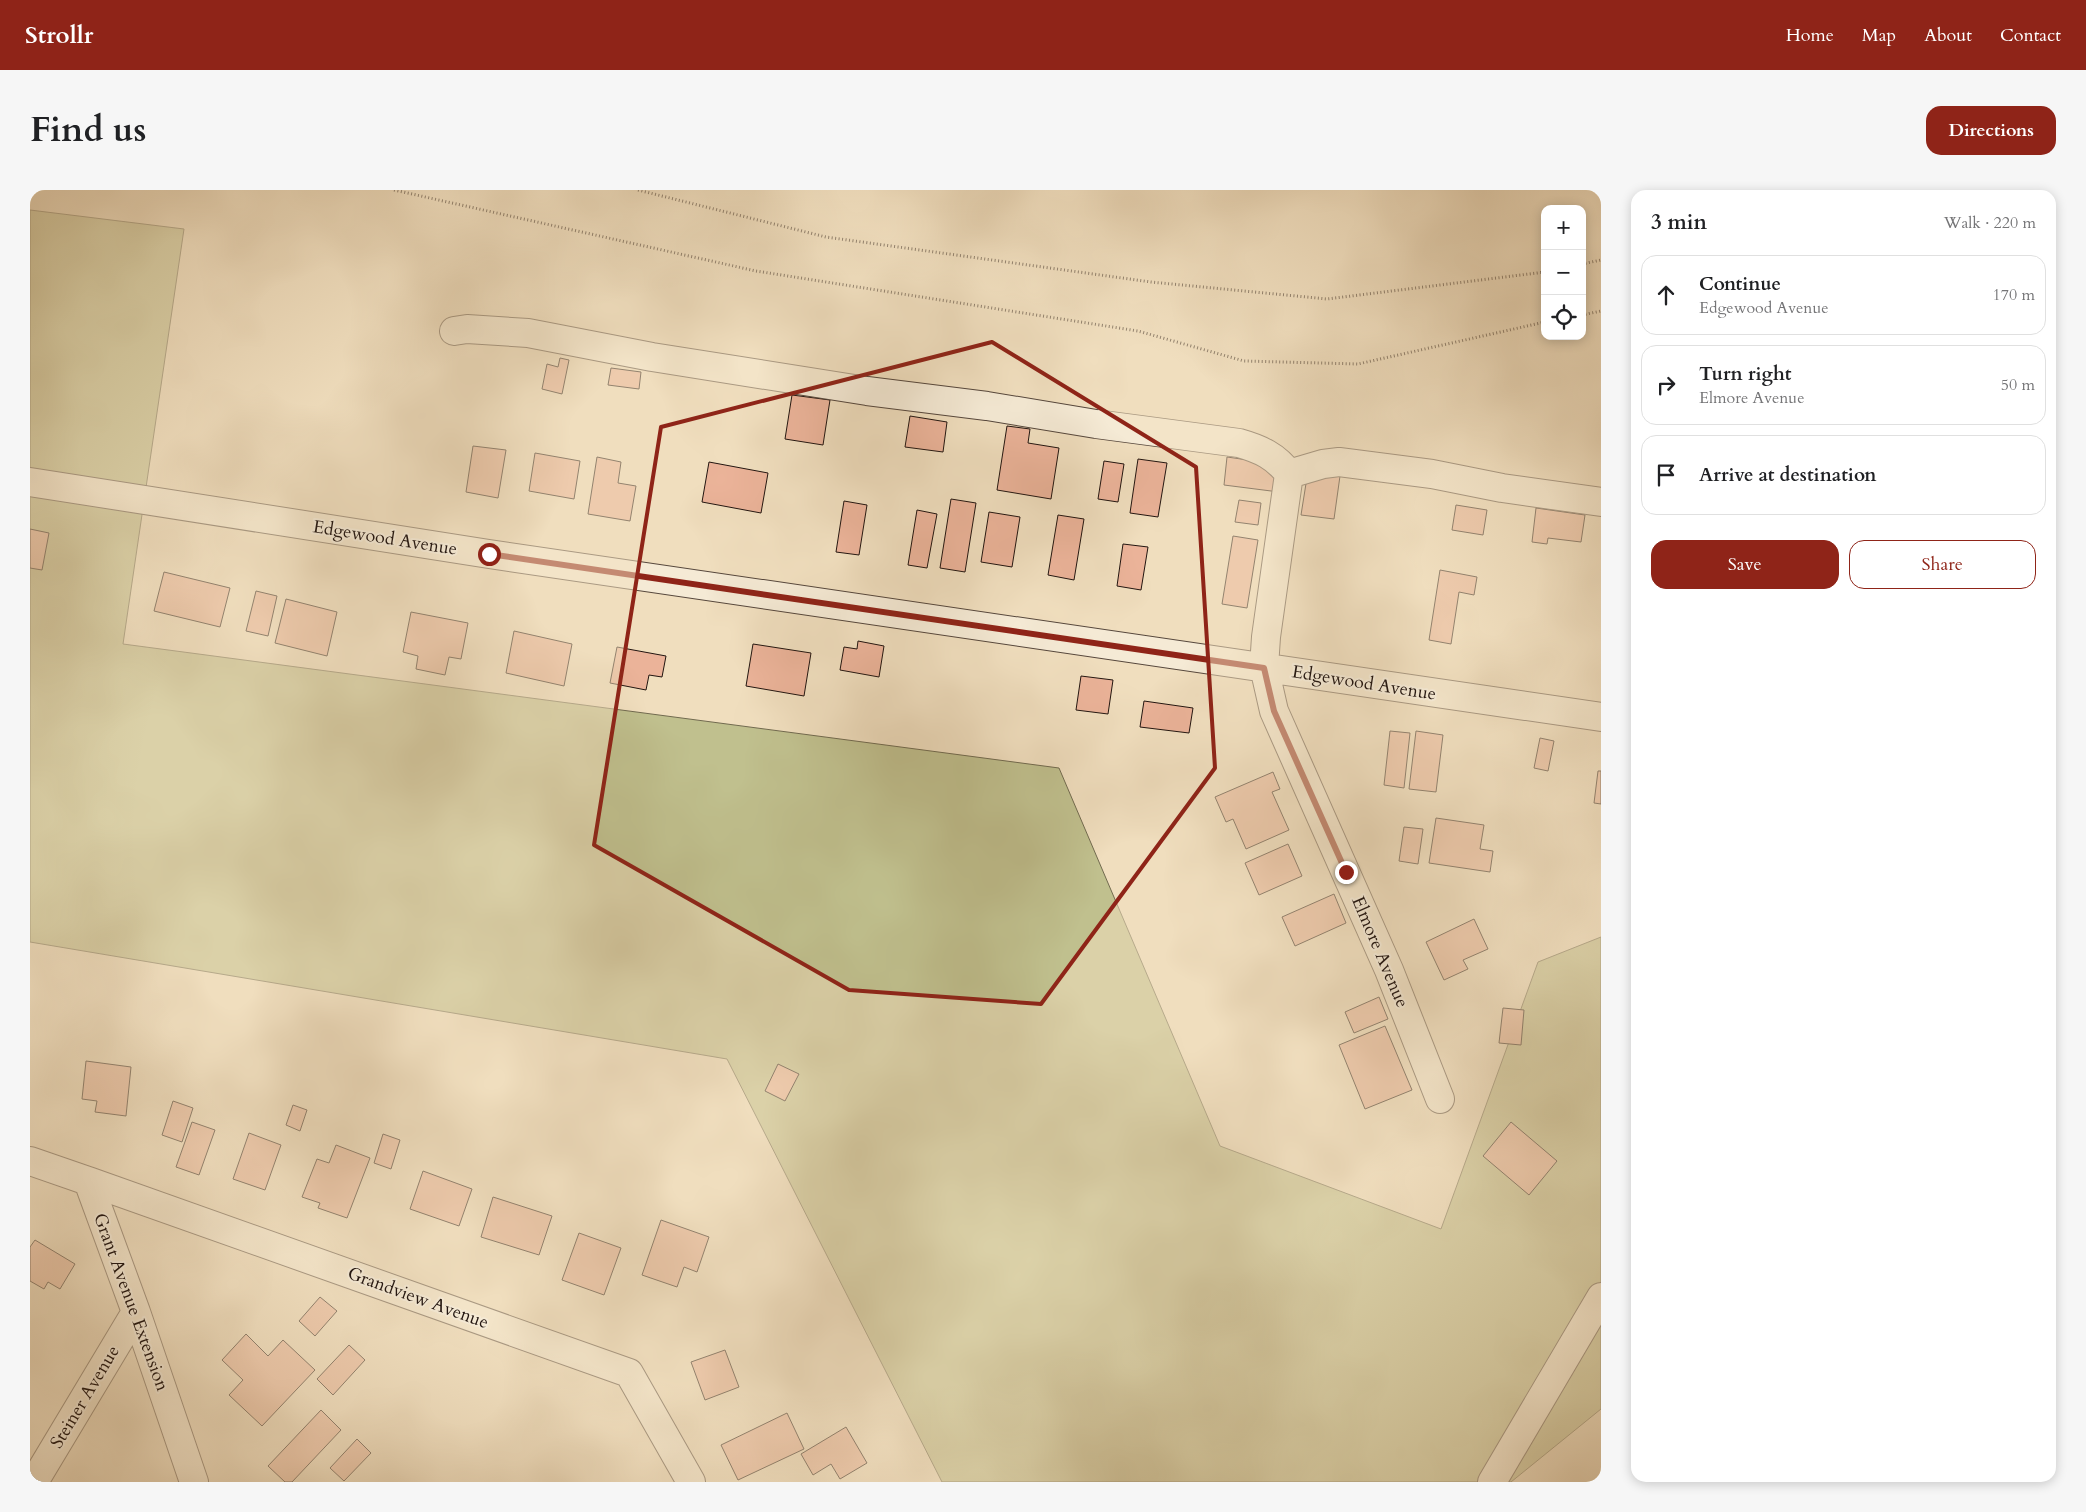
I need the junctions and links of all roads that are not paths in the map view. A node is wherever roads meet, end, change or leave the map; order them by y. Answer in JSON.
{"nodes":[{"id":1,"x":454,"y":331,"type":"dead end"},
{"id":2,"x":1289,"y":474,"type":"junction"},
{"id":3,"x":30,"y":482,"type":"edge"},
{"id":4,"x":1601,"y":502,"type":"edge"},
{"id":5,"x":1264,"y":668,"type":"junction"},
{"id":6,"x":1601,"y":717,"type":"edge"},
{"id":7,"x":1440,"y":1099,"type":"dead end"},
{"id":8,"x":30,"y":1161,"type":"edge"},
{"id":9,"x":88,"y":1181,"type":"junction"},
{"id":10,"x":1601,"y":1297,"type":"edge"},
{"id":11,"x":136,"y":1312,"type":"junction"},
{"id":12,"x":34,"y":1482,"type":"edge"},
{"id":13,"x":194,"y":1482,"type":"edge"},
{"id":14,"x":691,"y":1482,"type":"edge"},
{"id":15,"x":1492,"y":1482,"type":"edge"}],
"edges":[{"from":1,"to":2,"type":"street"},
{"from":2,"to":4,"type":"street"},
{"from":2,"to":5,"type":"street","name":"Elmore Avenue"},
{"from":3,"to":5,"type":"street","name":"Edgewood Avenue"},
{"from":5,"to":6,"type":"street","name":"Edgewood Avenue"},
{"from":5,"to":7,"type":"street","name":"Elmore Avenue"},
{"from":8,"to":9,"type":"street"},
{"from":9,"to":11,"type":"street","name":"Grant Avenue Extension"},
{"from":9,"to":14,"type":"street","name":"Grandview Avenue"},
{"from":10,"to":15,"type":"street"},
{"from":11,"to":12,"type":"street","name":"Steiner Avenue"},
{"from":11,"to":13,"type":"street","name":"Grant Avenue Extension"}]}
